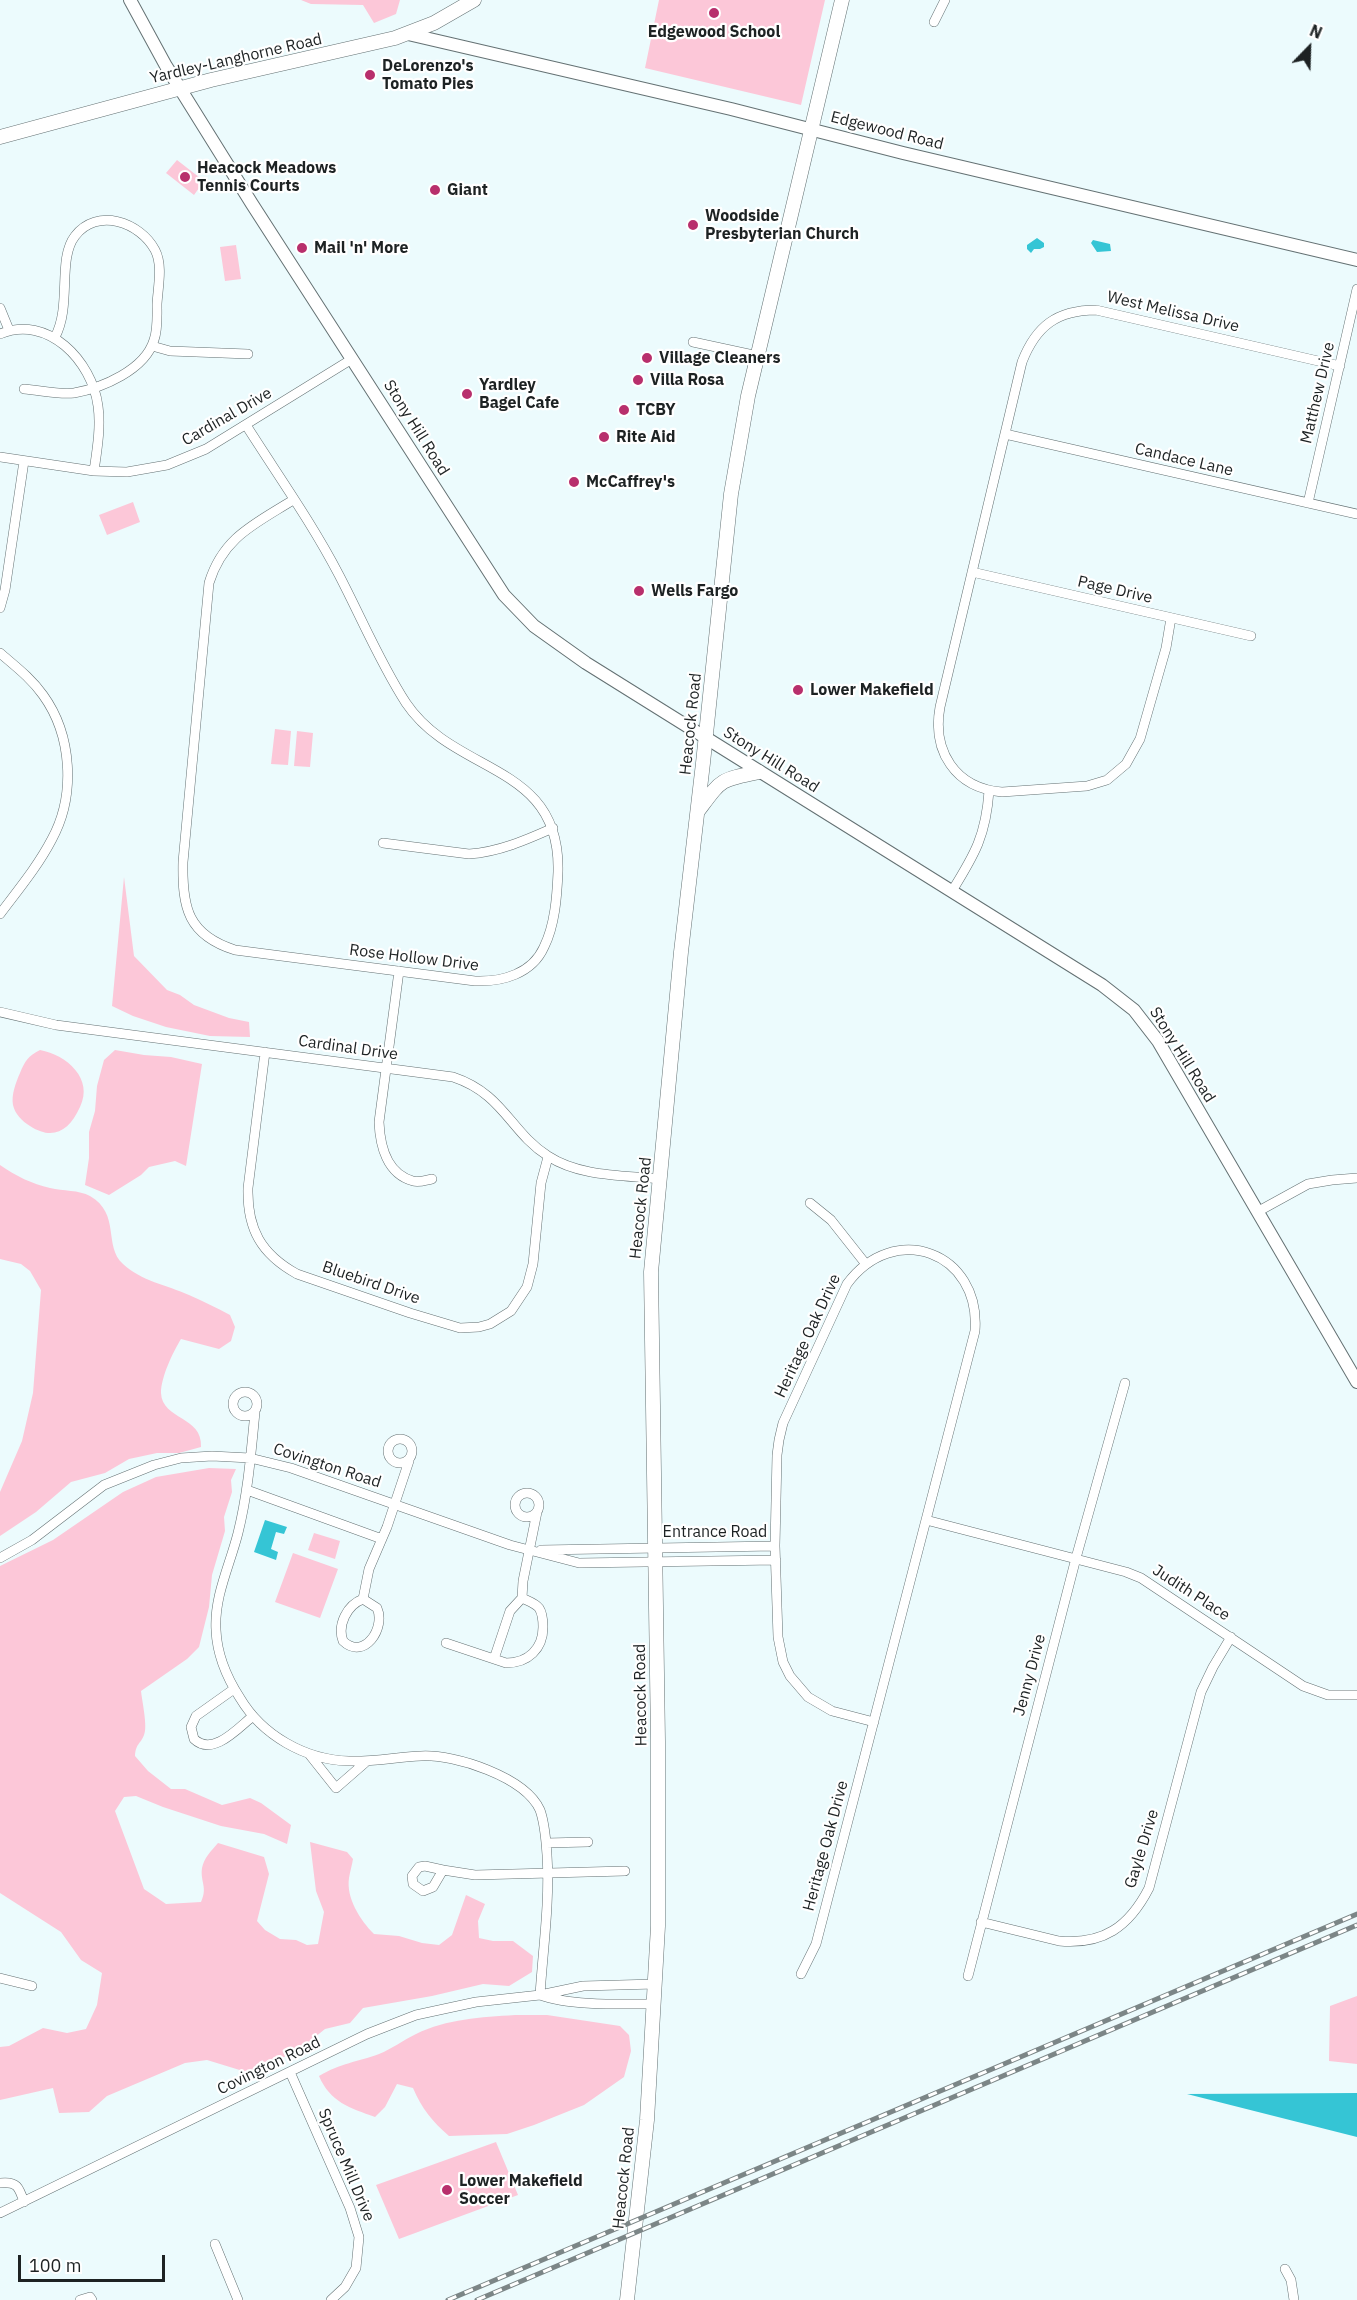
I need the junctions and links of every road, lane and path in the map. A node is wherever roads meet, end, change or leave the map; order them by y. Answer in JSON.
{"nodes":[{"id":1,"x":130,"y":0,"type":"edge"},
{"id":2,"x":474,"y":0,"type":"edge"},
{"id":3,"x":842,"y":0,"type":"edge"},
{"id":4,"x":945,"y":0,"type":"edge"},
{"id":5,"x":934,"y":22,"type":"dead end"},
{"id":6,"x":408,"y":34,"type":"junction"},
{"id":7,"x":181,"y":88,"type":"junction"},
{"id":8,"x":812,"y":129,"type":"junction"},
{"id":9,"x":0,"y":137,"type":"edge"},
{"id":10,"x":1357,"y":260,"type":"edge"},
{"id":11,"x":1357,"y":289,"type":"edge"},
{"id":12,"x":2,"y":312,"type":"edge"},
{"id":13,"x":5,"y":332,"type":"edge"},
{"id":14,"x":55,"y":337,"type":"junction"},
{"id":15,"x":693,"y":342,"type":"dead end"},
{"id":16,"x":152,"y":346,"type":"junction"},
{"id":17,"x":248,"y":354,"type":"dead end"},
{"id":18,"x":758,"y":356,"type":"junction"},
{"id":19,"x":352,"y":359,"type":"junction"},
{"id":20,"x":1340,"y":366,"type":"junction"},
{"id":21,"x":93,"y":387,"type":"junction"},
{"id":22,"x":24,"y":389,"type":"dead end"},
{"id":23,"x":246,"y":425,"type":"junction"},
{"id":24,"x":1005,"y":434,"type":"junction"},
{"id":25,"x":0,"y":458,"type":"edge"},
{"id":26,"x":24,"y":461,"type":"junction"},
{"id":27,"x":94,"y":471,"type":"junction"},
{"id":28,"x":293,"y":500,"type":"junction"},
{"id":29,"x":1308,"y":503,"type":"junction"},
{"id":30,"x":1357,"y":514,"type":"edge"},
{"id":31,"x":972,"y":572,"type":"junction"},
{"id":32,"x":0,"y":608,"type":"edge"},
{"id":33,"x":1171,"y":618,"type":"junction"},
{"id":34,"x":1251,"y":636,"type":"dead end"},
{"id":35,"x":0,"y":653,"type":"edge"},
{"id":36,"x":706,"y":740,"type":"junction"},
{"id":37,"x":759,"y":772,"type":"junction"},
{"id":38,"x":989,"y":791,"type":"junction"},
{"id":39,"x":697,"y":813,"type":"junction"},
{"id":40,"x":553,"y":828,"type":"junction"},
{"id":41,"x":383,"y":843,"type":"dead end"},
{"id":42,"x":952,"y":891,"type":"junction"},
{"id":43,"x":0,"y":914,"type":"edge"},
{"id":44,"x":399,"y":971,"type":"junction"},
{"id":45,"x":0,"y":1012,"type":"edge"},
{"id":46,"x":265,"y":1052,"type":"junction"},
{"id":47,"x":387,"y":1069,"type":"junction"},
{"id":48,"x":548,"y":1157,"type":"junction"},
{"id":49,"x":1357,"y":1178,"type":"edge"},
{"id":50,"x":432,"y":1179,"type":"dead end"},
{"id":51,"x":660,"y":1179,"type":"junction"},
{"id":52,"x":810,"y":1203,"type":"dead end"},
{"id":53,"x":1257,"y":1212,"type":"junction"},
{"id":54,"x":865,"y":1263,"type":"junction"},
{"id":55,"x":1357,"y":1382,"type":"edge"},
{"id":56,"x":1125,"y":1383,"type":"dead end"},
{"id":57,"x":255,"y":1412,"type":"dead end"},
{"id":58,"x":250,"y":1458,"type":"junction"},
{"id":59,"x":409,"y":1461,"type":"dead end"},
{"id":60,"x":247,"y":1490,"type":"junction"},
{"id":61,"x":393,"y":1504,"type":"junction"},
{"id":62,"x":537,"y":1512,"type":"dead end"},
{"id":63,"x":926,"y":1520,"type":"junction"},
{"id":64,"x":382,"y":1539,"type":"junction"},
{"id":65,"x":775,"y":1546,"type":"junction"},
{"id":66,"x":654,"y":1547,"type":"junction"},
{"id":67,"x":529,"y":1550,"type":"junction"},
{"id":68,"x":0,"y":1558,"type":"edge"},
{"id":69,"x":1076,"y":1558,"type":"junction"},
{"id":70,"x":776,"y":1560,"type":"junction"},
{"id":71,"x":656,"y":1562,"type":"junction"},
{"id":72,"x":522,"y":1598,"type":"junction"},
{"id":73,"x":363,"y":1599,"type":"junction"},
{"id":74,"x":1231,"y":1638,"type":"junction"},
{"id":75,"x":446,"y":1643,"type":"dead end"},
{"id":76,"x":494,"y":1659,"type":"junction"},
{"id":77,"x":234,"y":1689,"type":"junction"},
{"id":78,"x":1357,"y":1695,"type":"edge"},
{"id":79,"x":253,"y":1716,"type":"junction"},
{"id":80,"x":874,"y":1722,"type":"junction"},
{"id":81,"x":308,"y":1753,"type":"junction"},
{"id":82,"x":367,"y":1761,"type":"junction"},
{"id":83,"x":588,"y":1842,"type":"dead end"},
{"id":84,"x":546,"y":1843,"type":"junction"},
{"id":85,"x":443,"y":1870,"type":"dead end"},
{"id":86,"x":625,"y":1871,"type":"dead end"},
{"id":87,"x":548,"y":1874,"type":"junction"},
{"id":88,"x":981,"y":1922,"type":"junction"},
{"id":89,"x":801,"y":1974,"type":"dead end"},
{"id":90,"x":968,"y":1976,"type":"dead end"},
{"id":91,"x":0,"y":1978,"type":"edge"},
{"id":92,"x":655,"y":1984,"type":"junction"},
{"id":93,"x":32,"y":1986,"type":"dead end"},
{"id":94,"x":540,"y":1995,"type":"junction"},
{"id":95,"x":654,"y":2004,"type":"junction"},
{"id":96,"x":290,"y":2072,"type":"junction"},
{"id":97,"x":0,"y":2182,"type":"edge"},
{"id":98,"x":24,"y":2202,"type":"junction"},
{"id":99,"x":0,"y":2213,"type":"edge"},
{"id":100,"x":215,"y":2244,"type":"dead end"},
{"id":101,"x":1285,"y":2269,"type":"dead end"},
{"id":102,"x":80,"y":2300,"type":"edge"},
{"id":103,"x":92,"y":2300,"type":"edge"},
{"id":104,"x":238,"y":2300,"type":"edge"},
{"id":105,"x":331,"y":2300,"type":"edge"},
{"id":106,"x":627,"y":2300,"type":"edge"},
{"id":107,"x":1294,"y":2300,"type":"edge"}],
"edges":[{"from":1,"to":7,"type":"street","name":"Stony Hill Road"},
{"from":2,"to":6,"type":"main road","name":"Yardley-Langhorne Road"},
{"from":3,"to":8,"type":"main road","name":"Heacock Road"},
{"from":4,"to":5,"type":"street"},
{"from":6,"to":7,"type":"main road","name":"Yardley-Langhorne Road"},
{"from":6,"to":8,"type":"street","name":"Edgewood Road"},
{"from":7,"to":9,"type":"main road","name":"Yardley-Langhorne Road"},
{"from":7,"to":19,"type":"street","name":"Stony Hill Road"},
{"from":8,"to":10,"type":"street","name":"Edgewood Road"},
{"from":8,"to":18,"type":"main road","name":"Heacock Road"},
{"from":11,"to":20,"type":"street","name":"Matthew Drive"},
{"from":12,"to":13,"type":"street"},
{"from":13,"to":14,"type":"street"},
{"from":14,"to":16,"type":"street"},
{"from":14,"to":21,"type":"street"},
{"from":15,"to":18,"type":"street"},
{"from":16,"to":17,"type":"street"},
{"from":16,"to":21,"type":"street"},
{"from":18,"to":36,"type":"main road","name":"Heacock Road"},
{"from":19,"to":23,"type":"street","name":"Cardinal Drive"},
{"from":19,"to":36,"type":"street","name":"Stony Hill Road"},
{"from":20,"to":24,"type":"street","name":"West Melissa Drive"},
{"from":20,"to":29,"type":"street","name":"Matthew Drive"},
{"from":21,"to":22,"type":"street"},
{"from":21,"to":27,"type":"street"},
{"from":23,"to":27,"type":"street","name":"Cardinal Drive"},
{"from":23,"to":28,"type":"street","name":"Rose Hollow Drive"},
{"from":24,"to":29,"type":"street","name":"Candace Lane"},
{"from":24,"to":31,"type":"street","name":"West Melissa Drive"},
{"from":25,"to":26,"type":"street","name":"Cardinal Drive"},
{"from":26,"to":27,"type":"street","name":"Cardinal Drive"},
{"from":26,"to":32,"type":"street"},
{"from":28,"to":40,"type":"street","name":"Rose Hollow Drive"},
{"from":28,"to":44,"type":"street","name":"Rose Hollow Drive"},
{"from":29,"to":30,"type":"street","name":"Candace Lane"},
{"from":31,"to":33,"type":"street","name":"Page Drive"},
{"from":31,"to":38,"type":"street","name":"West Melissa Drive"},
{"from":33,"to":34,"type":"street","name":"Page Drive"},
{"from":33,"to":38,"type":"street"},
{"from":35,"to":43,"type":"street"},
{"from":36,"to":37,"type":"street","name":"Stony Hill Road"},
{"from":36,"to":39,"type":"main road","name":"Heacock Road"},
{"from":37,"to":39,"type":"main road"},
{"from":37,"to":42,"type":"street","name":"Stony Hill Road"},
{"from":38,"to":42,"type":"street"},
{"from":39,"to":51,"type":"main road","name":"Heacock Road"},
{"from":40,"to":41,"type":"street"},
{"from":40,"to":44,"type":"street","name":"Rose Hollow Drive"},
{"from":42,"to":53,"type":"street","name":"Stony Hill Road"},
{"from":44,"to":47,"type":"street"},
{"from":45,"to":46,"type":"street","name":"Cardinal Drive"},
{"from":46,"to":47,"type":"street","name":"Cardinal Drive"},
{"from":46,"to":48,"type":"street","name":"Bluebird Drive"},
{"from":47,"to":48,"type":"street","name":"Cardinal Drive"},
{"from":47,"to":50,"type":"street"},
{"from":48,"to":51,"type":"street","name":"Cardinal Drive"},
{"from":49,"to":53,"type":"street"},
{"from":51,"to":66,"type":"main road","name":"Heacock Road"},
{"from":52,"to":54,"type":"street"},
{"from":53,"to":55,"type":"street","name":"Stony Hill Road"},
{"from":54,"to":63,"type":"street","name":"Heritage Oak Drive"},
{"from":54,"to":65,"type":"street","name":"Heritage Oak Drive"},
{"from":56,"to":69,"type":"street","name":"Jenny Drive"},
{"from":57,"to":58,"type":"street","name":"Covington Road"},
{"from":58,"to":60,"type":"street"},
{"from":58,"to":61,"type":"street","name":"Covington Road"},
{"from":58,"to":68,"type":"street","name":"Covington Road"},
{"from":59,"to":61,"type":"street","name":"Covington Road"},
{"from":60,"to":64,"type":"street"},
{"from":60,"to":77,"type":"street"},
{"from":61,"to":64,"type":"street","name":"Covington Road"},
{"from":61,"to":67,"type":"street","name":"Covington Road"},
{"from":62,"to":67,"type":"street"},
{"from":63,"to":69,"type":"street","name":"Judith Place"},
{"from":63,"to":80,"type":"street","name":"Heritage Oak Drive"},
{"from":64,"to":73,"type":"street","name":"Covington Road"},
{"from":65,"to":66,"type":"street","name":"Entrance Road"},
{"from":65,"to":70,"type":"street","name":"Heritage Oak Drive"},
{"from":66,"to":67,"type":"street","name":"Covington Road"},
{"from":66,"to":71,"type":"main road","name":"Heacock Road"},
{"from":67,"to":71,"type":"street","name":"Covington Road"},
{"from":67,"to":72,"type":"street"},
{"from":69,"to":74,"type":"street","name":"Judith Place"},
{"from":69,"to":88,"type":"street","name":"Jenny Drive"},
{"from":70,"to":71,"type":"street","name":"Entrance Road"},
{"from":70,"to":80,"type":"street","name":"Heritage Oak Drive"},
{"from":71,"to":92,"type":"main road","name":"Heacock Road"},
{"from":72,"to":76,"type":"street"},
{"from":72,"to":76,"type":"street"},
{"from":73,"to":73,"type":"street","name":"Covington Road"},
{"from":74,"to":78,"type":"street","name":"Judith Place"},
{"from":74,"to":88,"type":"street","name":"Gayle Drive"},
{"from":75,"to":76,"type":"street"},
{"from":77,"to":79,"type":"street"},
{"from":77,"to":79,"type":"street"},
{"from":79,"to":81,"type":"street"},
{"from":80,"to":89,"type":"street","name":"Heritage Oak Drive"},
{"from":81,"to":82,"type":"street"},
{"from":81,"to":82,"type":"street"},
{"from":82,"to":84,"type":"street"},
{"from":83,"to":84,"type":"street"},
{"from":84,"to":87,"type":"street"},
{"from":85,"to":87,"type":"street"},
{"from":86,"to":87,"type":"street"},
{"from":87,"to":94,"type":"street"},
{"from":88,"to":90,"type":"street","name":"Jenny Drive"},
{"from":91,"to":93,"type":"street"},
{"from":92,"to":94,"type":"street","name":"Covington Road"},
{"from":92,"to":95,"type":"main road","name":"Heacock Road"},
{"from":94,"to":95,"type":"street","name":"Covington Road"},
{"from":94,"to":96,"type":"street","name":"Covington Road"},
{"from":95,"to":106,"type":"main road","name":"Heacock Road"},
{"from":96,"to":98,"type":"street","name":"Covington Road"},
{"from":96,"to":105,"type":"street","name":"Spruce Mill Drive"},
{"from":97,"to":98,"type":"street"},
{"from":98,"to":99,"type":"street","name":"Covington Road"},
{"from":100,"to":104,"type":"street"},
{"from":101,"to":107,"type":"street"},
{"from":102,"to":103,"type":"street"}]}
